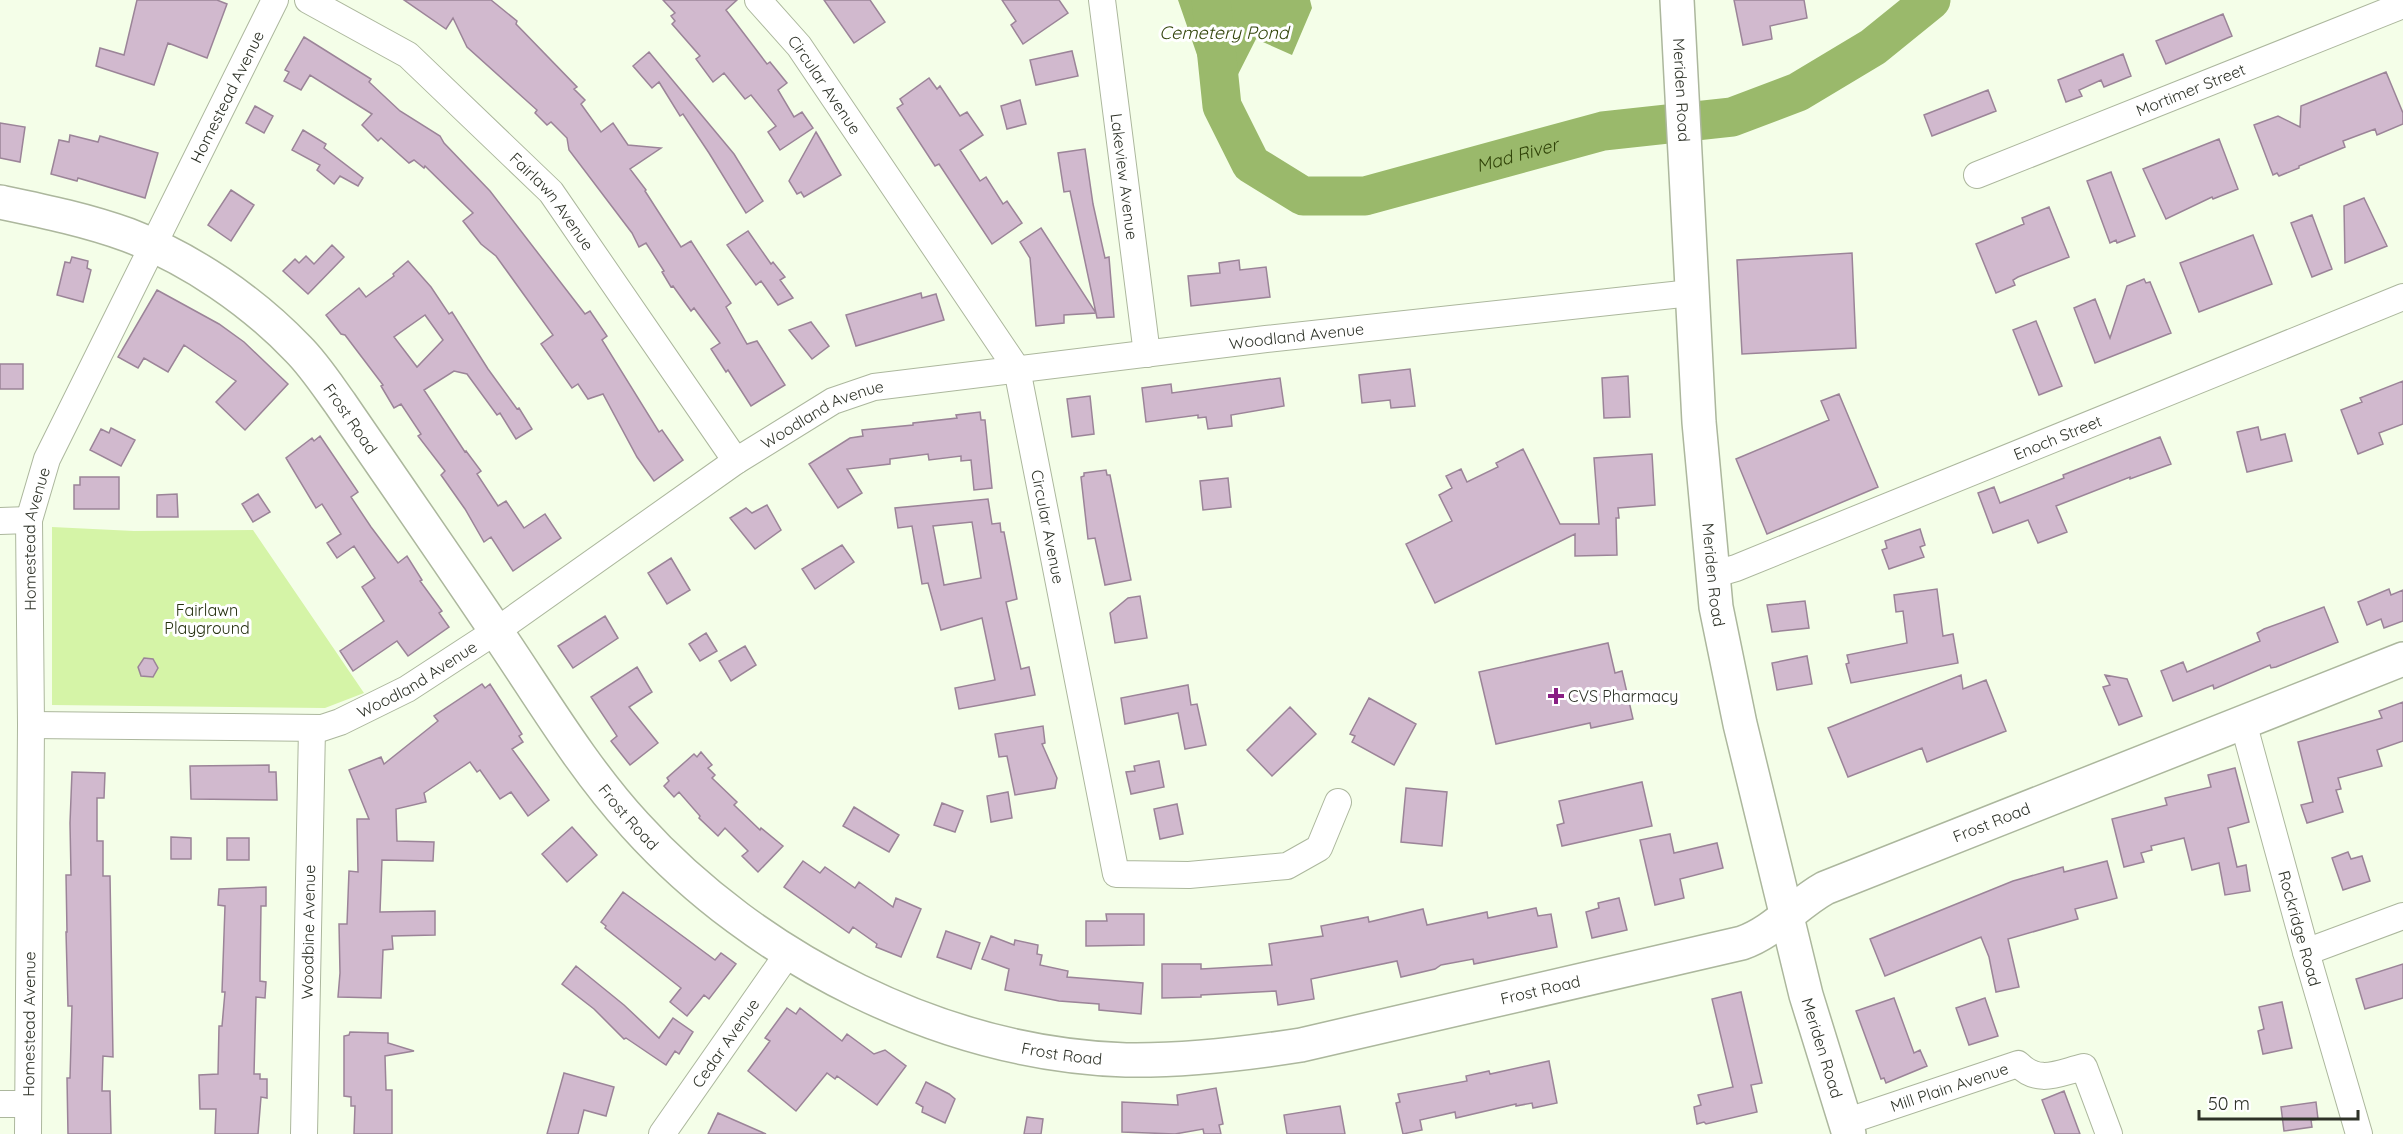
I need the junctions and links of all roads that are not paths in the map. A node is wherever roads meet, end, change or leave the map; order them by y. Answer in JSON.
{"nodes":[{"id":1,"x":275,"y":0,"type":"edge"},
{"id":2,"x":308,"y":0,"type":"edge"},
{"id":3,"x":758,"y":0,"type":"edge"},
{"id":4,"x":1102,"y":0,"type":"edge"},
{"id":5,"x":1677,"y":0,"type":"edge"},
{"id":6,"x":2403,"y":5,"type":"edge"},
{"id":7,"x":1977,"y":175,"type":"dead end"},
{"id":8,"x":0,"y":202,"type":"edge"},
{"id":9,"x":153,"y":246,"type":"junction"},
{"id":10,"x":1691,"y":293,"type":"junction"},
{"id":11,"x":2403,"y":297,"type":"edge"},
{"id":12,"x":1147,"y":354,"type":"junction"},
{"id":13,"x":1017,"y":369,"type":"junction"},
{"id":14,"x":736,"y":461,"type":"junction"},
{"id":15,"x":29,"y":520,"type":"junction"},
{"id":16,"x":0,"y":521,"type":"edge"},
{"id":17,"x":1712,"y":575,"type":"junction"},
{"id":18,"x":496,"y":631,"type":"junction"},
{"id":19,"x":2403,"y":659,"type":"edge"},
{"id":20,"x":2243,"y":722,"type":"junction"},
{"id":21,"x":31,"y":724,"type":"junction"},
{"id":22,"x":312,"y":728,"type":"junction"},
{"id":23,"x":1338,"y":802,"type":"dead end"},
{"id":24,"x":1787,"y":915,"type":"junction"},
{"id":25,"x":2403,"y":916,"type":"edge"},
{"id":26,"x":789,"y":952,"type":"junction"},
{"id":27,"x":2306,"y":952,"type":"junction"},
{"id":28,"x":0,"y":1104,"type":"edge"},
{"id":29,"x":28,"y":1104,"type":"junction"},
{"id":30,"x":1847,"y":1128,"type":"edge"},
{"id":31,"x":28,"y":1134,"type":"edge"},
{"id":32,"x":304,"y":1134,"type":"edge"},
{"id":33,"x":662,"y":1134,"type":"edge"},
{"id":34,"x":2109,"y":1134,"type":"edge"},
{"id":35,"x":2359,"y":1134,"type":"edge"}],
"edges":[{"from":1,"to":9,"type":"street","name":"Homestead Avenue"},
{"from":2,"to":14,"type":"street","name":"Fairlawn Avenue"},
{"from":3,"to":13,"type":"street","name":"Circular Avenue"},
{"from":4,"to":12,"type":"street","name":"Lakeview Avenue"},
{"from":5,"to":10,"type":"main road","name":"Meriden Road"},
{"from":6,"to":7,"type":"street","name":"Mortimer Street"},
{"from":8,"to":9,"type":"main road","name":"Frost Road"},
{"from":9,"to":15,"type":"street","name":"Homestead Avenue"},
{"from":9,"to":18,"type":"main road","name":"Frost Road"},
{"from":10,"to":12,"type":"street","name":"Woodland Avenue"},
{"from":10,"to":17,"type":"main road","name":"Meriden Road"},
{"from":11,"to":17,"type":"street","name":"Enoch Street"},
{"from":12,"to":13,"type":"street","name":"Woodland Avenue"},
{"from":13,"to":14,"type":"street","name":"Woodland Avenue"},
{"from":13,"to":23,"type":"street","name":"Circular Avenue"},
{"from":14,"to":18,"type":"street","name":"Woodland Avenue"},
{"from":15,"to":16,"type":"street"},
{"from":15,"to":21,"type":"street","name":"Homestead Avenue"},
{"from":17,"to":24,"type":"main road","name":"Meriden Road"},
{"from":18,"to":22,"type":"street","name":"Woodland Avenue"},
{"from":18,"to":26,"type":"main road","name":"Frost Road"},
{"from":19,"to":20,"type":"main road","name":"Frost Road"},
{"from":20,"to":24,"type":"main road","name":"Frost Road"},
{"from":20,"to":27,"type":"street","name":"Rockridge Road"},
{"from":21,"to":22,"type":"street","name":"Woodland Avenue"},
{"from":21,"to":29,"type":"street","name":"Homestead Avenue"},
{"from":22,"to":32,"type":"street","name":"Woodbine Avenue"},
{"from":24,"to":26,"type":"main road","name":"Frost Road"},
{"from":24,"to":30,"type":"main road","name":"Meriden Road"},
{"from":25,"to":27,"type":"street"},
{"from":26,"to":33,"type":"street","name":"Cedar Avenue"},
{"from":27,"to":35,"type":"street","name":"Rockridge Road"},
{"from":28,"to":29,"type":"street"},
{"from":29,"to":31,"type":"street","name":"Homestead Avenue"},
{"from":30,"to":34,"type":"street","name":"Mill Plain Avenue"}]}
